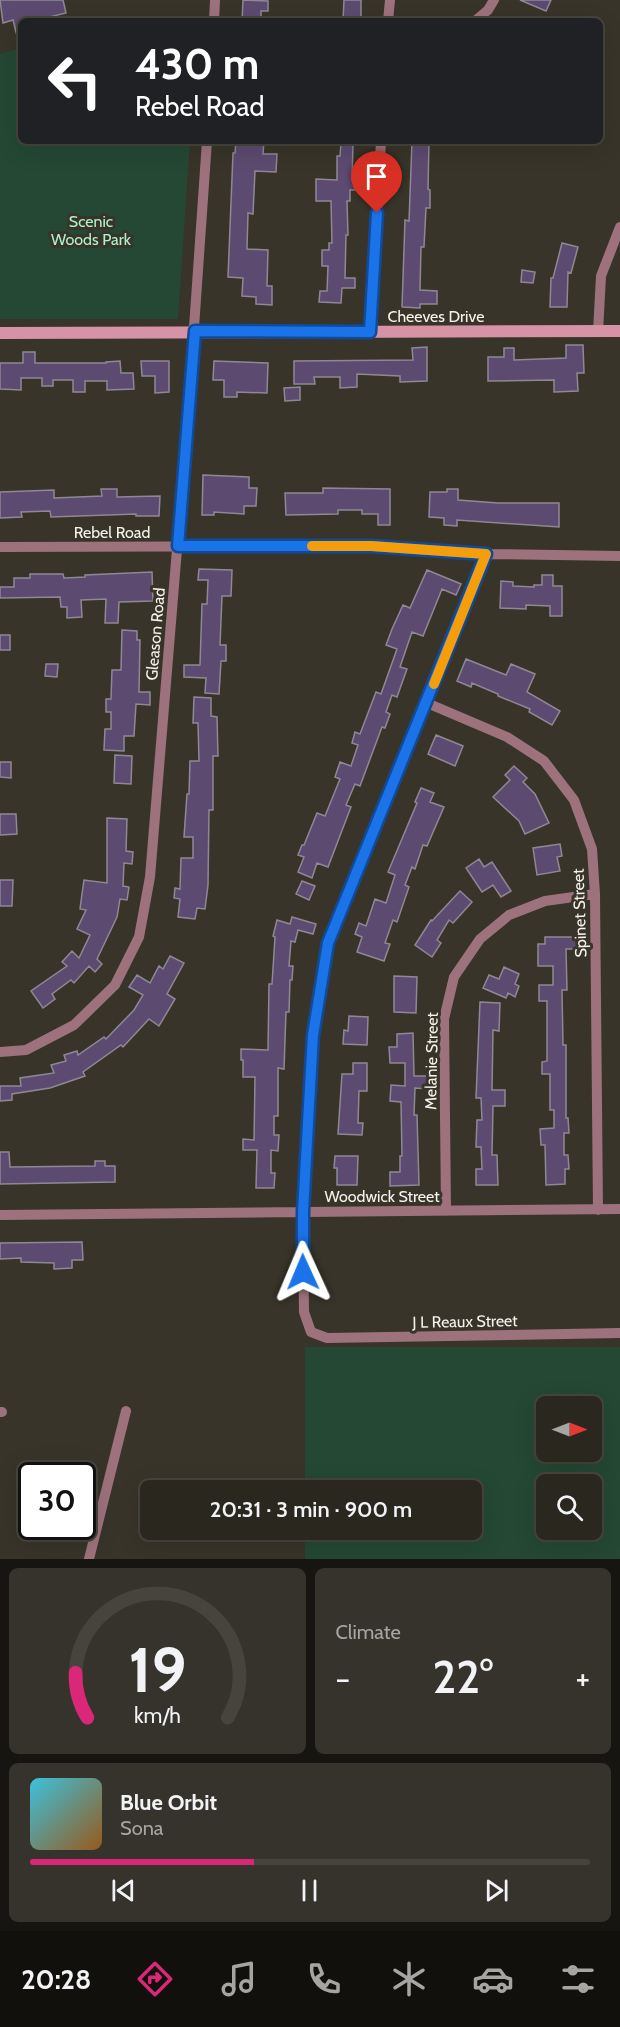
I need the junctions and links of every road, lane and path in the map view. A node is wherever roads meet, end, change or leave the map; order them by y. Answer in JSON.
{"nodes":[{"id":1,"x":215,"y":0,"type":"edge"},
{"id":2,"x":390,"y":0,"type":"edge"},
{"id":3,"x":494,"y":0,"type":"edge"},
{"id":4,"x":214,"y":18,"type":"edge"},
{"id":5,"x":388,"y":18,"type":"edge"},
{"id":6,"x":479,"y":18,"type":"edge"},
{"id":7,"x":207,"y":144,"type":"edge"},
{"id":8,"x":381,"y":144,"type":"edge"},
{"id":9,"x":620,"y":227,"type":"edge"},
{"id":10,"x":195,"y":331,"type":"junction"},
{"id":11,"x":620,"y":331,"type":"edge"},
{"id":12,"x":370,"y":332,"type":"junction"},
{"id":13,"x":598,"y":332,"type":"junction"},
{"id":14,"x":0,"y":333,"type":"edge"},
{"id":15,"x":178,"y":546,"type":"junction"},
{"id":16,"x":0,"y":547,"type":"edge"},
{"id":17,"x":486,"y":554,"type":"junction"},
{"id":18,"x":620,"y":556,"type":"edge"},
{"id":19,"x":426,"y":703,"type":"junction"},
{"id":20,"x":595,"y":894,"type":"junction"},
{"id":21,"x":0,"y":1052,"type":"edge"},
{"id":22,"x":620,"y":1209,"type":"edge"},
{"id":23,"x":598,"y":1210,"type":"junction"},
{"id":24,"x":303,"y":1211,"type":"junction"},
{"id":25,"x":446,"y":1211,"type":"junction"},
{"id":26,"x":0,"y":1215,"type":"edge"},
{"id":27,"x":620,"y":1333,"type":"edge"},
{"id":28,"x":126,"y":1411,"type":"dead end"},
{"id":29,"x":89,"y":1559,"type":"edge"}],
"edges":[{"from":1,"to":4,"type":"street"},
{"from":2,"to":5,"type":"street"},
{"from":3,"to":6,"type":"street"},
{"from":7,"to":10,"type":"street","name":"Gleason Road"},
{"from":8,"to":12,"type":"street"},
{"from":9,"to":13,"type":"street"},
{"from":10,"to":12,"type":"street","name":"Cheeves Drive"},
{"from":10,"to":14,"type":"street","name":"Cheeves Drive"},
{"from":10,"to":15,"type":"street","name":"Gleason Road"},
{"from":11,"to":13,"type":"street","name":"Cheeves Drive"},
{"from":12,"to":13,"type":"street","name":"Cheeves Drive"},
{"from":15,"to":16,"type":"street","name":"Rebel Road"},
{"from":15,"to":17,"type":"street","name":"Rebel Road"},
{"from":15,"to":21,"type":"street","name":"Gleason Road"},
{"from":17,"to":18,"type":"street","name":"Rebel Road"},
{"from":17,"to":19,"type":"street"},
{"from":19,"to":20,"type":"street","name":"Spinet Street"},
{"from":19,"to":24,"type":"street"},
{"from":20,"to":23,"type":"street","name":"Spinet Street"},
{"from":20,"to":25,"type":"street","name":"Melanie Street"},
{"from":22,"to":23,"type":"street","name":"Woodwick Street"},
{"from":23,"to":25,"type":"street","name":"Woodwick Street"},
{"from":24,"to":25,"type":"street","name":"Woodwick Street"},
{"from":24,"to":26,"type":"street","name":"Woodwick Street"},
{"from":24,"to":27,"type":"street","name":"J L Reaux Street"},
{"from":28,"to":29,"type":"street"}]}
